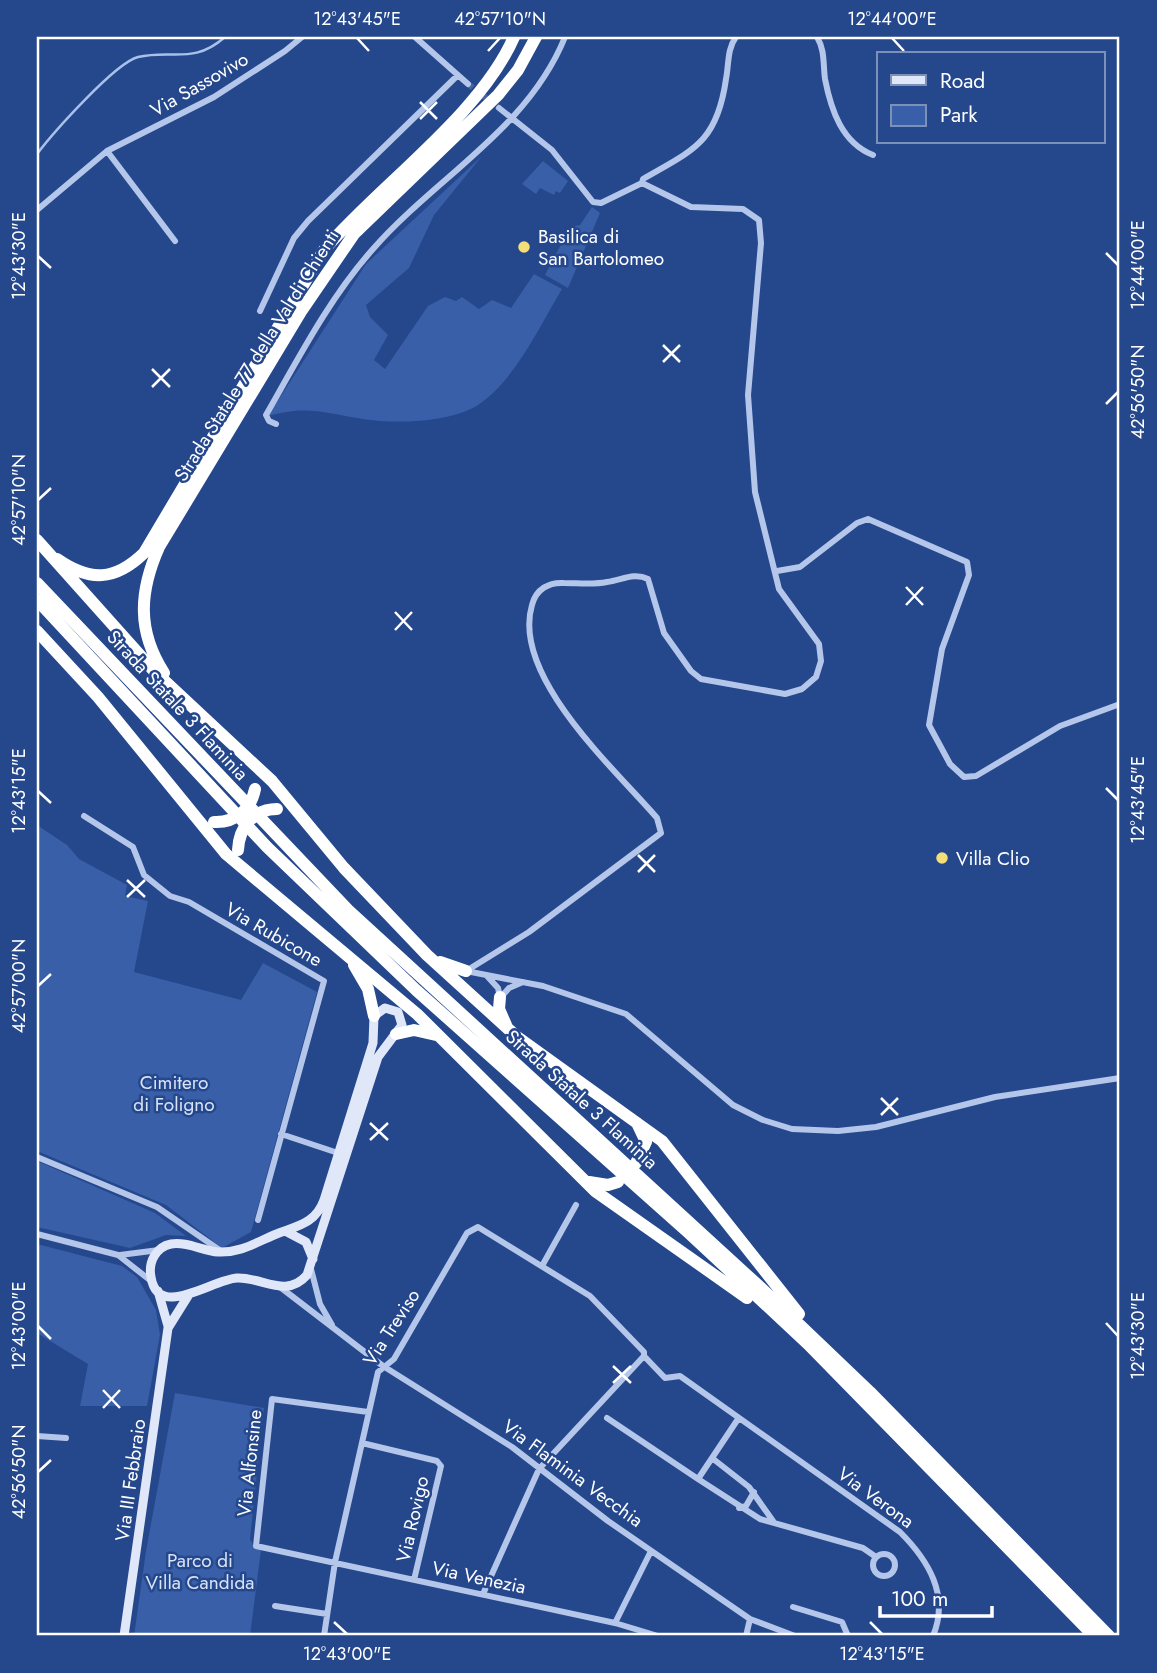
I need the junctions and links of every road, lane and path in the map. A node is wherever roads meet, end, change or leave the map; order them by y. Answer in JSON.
{"nodes":[{"id":1,"x":302,"y":37,"type":"edge"},
{"id":2,"x":415,"y":37,"type":"edge"},
{"id":3,"x":514,"y":37,"type":"edge"},
{"id":4,"x":536,"y":37,"type":"edge"},
{"id":5,"x":565,"y":37,"type":"edge"},
{"id":6,"x":736,"y":37,"type":"edge"},
{"id":7,"x":817,"y":37,"type":"edge"},
{"id":8,"x":458,"y":75,"type":"junction"},
{"id":9,"x":468,"y":84,"type":"tunnel mouth"},
{"id":10,"x":499,"y":108,"type":"tunnel mouth"},
{"id":11,"x":512,"y":118,"type":"junction"},
{"id":12,"x":107,"y":152,"type":"junction"},
{"id":13,"x":873,"y":155,"type":"dead end"},
{"id":14,"x":642,"y":183,"type":"junction"},
{"id":15,"x":37,"y":210,"type":"edge"},
{"id":16,"x":175,"y":241,"type":"dead end"},
{"id":17,"x":260,"y":312,"type":"dead end"},
{"id":18,"x":276,"y":424,"type":"dead end"},
{"id":19,"x":37,"y":540,"type":"edge"},
{"id":20,"x":48,"y":553,"type":"junction"},
{"id":21,"x":777,"y":571,"type":"junction"},
{"id":22,"x":37,"y":583,"type":"edge"},
{"id":23,"x":37,"y":600,"type":"edge"},
{"id":24,"x":37,"y":631,"type":"edge"},
{"id":25,"x":172,"y":685,"type":"junction"},
{"id":26,"x":1120,"y":704,"type":"edge"},
{"id":27,"x":243,"y":757,"type":"junction"},
{"id":28,"x":298,"y":813,"type":"junction"},
{"id":29,"x":84,"y":816,"type":"dead end"},
{"id":30,"x":192,"y":816,"type":"junction"},
{"id":31,"x":240,"y":867,"type":"junction"},
{"id":32,"x":343,"y":951,"type":"junction"},
{"id":33,"x":427,"y":955,"type":"junction"},
{"id":34,"x":466,"y":971,"type":"junction"},
{"id":35,"x":486,"y":975,"type":"junction"},
{"id":36,"x":525,"y":982,"type":"junction"},
{"id":37,"x":500,"y":998,"type":"junction"},
{"id":38,"x":374,"y":1016,"type":"junction"},
{"id":39,"x":396,"y":1034,"type":"junction"},
{"id":40,"x":516,"y":1036,"type":"junction"},
{"id":41,"x":439,"y":1037,"type":"junction"},
{"id":42,"x":1120,"y":1078,"type":"edge"},
{"id":43,"x":630,"y":1116,"type":"junction"},
{"id":44,"x":282,"y":1134,"type":"junction"},
{"id":45,"x":338,"y":1153,"type":"junction"},
{"id":46,"x":37,"y":1157,"type":"edge"},
{"id":47,"x":636,"y":1163,"type":"dead end"},
{"id":48,"x":586,"y":1181,"type":"junction"},
{"id":49,"x":618,"y":1182,"type":"dead end"},
{"id":50,"x":576,"y":1205,"type":"dead end"},
{"id":51,"x":258,"y":1220,"type":"dead end"},
{"id":52,"x":286,"y":1232,"type":"junction"},
{"id":53,"x":37,"y":1234,"type":"edge"},
{"id":54,"x":159,"y":1250,"type":"junction"},
{"id":55,"x":222,"y":1252,"type":"junction"},
{"id":56,"x":118,"y":1255,"type":"junction"},
{"id":57,"x":312,"y":1264,"type":"junction"},
{"id":58,"x":542,"y":1266,"type":"junction"},
{"id":59,"x":151,"y":1280,"type":"junction"},
{"id":60,"x":280,"y":1287,"type":"junction"},
{"id":61,"x":158,"y":1291,"type":"junction"},
{"id":62,"x":188,"y":1296,"type":"junction"},
{"id":63,"x":169,"y":1328,"type":"junction"},
{"id":64,"x":335,"y":1330,"type":"junction"},
{"id":65,"x":644,"y":1356,"type":"junction"},
{"id":66,"x":383,"y":1366,"type":"junction"},
{"id":67,"x":867,"y":1396,"type":"junction"},
{"id":68,"x":368,"y":1412,"type":"junction"},
{"id":69,"x":607,"y":1418,"type":"dead end"},
{"id":70,"x":738,"y":1419,"type":"junction"},
{"id":71,"x":37,"y":1436,"type":"edge"},
{"id":72,"x":66,"y":1438,"type":"dead end"},
{"id":73,"x":362,"y":1443,"type":"junction"},
{"id":74,"x":712,"y":1458,"type":"junction"},
{"id":75,"x":539,"y":1469,"type":"junction"},
{"id":76,"x":698,"y":1479,"type":"junction"},
{"id":77,"x":754,"y":1492,"type":"junction"},
{"id":78,"x":739,"y":1508,"type":"junction"},
{"id":79,"x":773,"y":1521,"type":"junction"},
{"id":80,"x":651,"y":1550,"type":"junction"},
{"id":81,"x":876,"y":1556,"type":"dead end"},
{"id":82,"x":335,"y":1562,"type":"junction"},
{"id":83,"x":414,"y":1580,"type":"junction"},
{"id":84,"x":482,"y":1594,"type":"junction"},
{"id":85,"x":275,"y":1606,"type":"dead end"},
{"id":86,"x":793,"y":1606,"type":"dead end"},
{"id":87,"x":327,"y":1614,"type":"junction"},
{"id":88,"x":750,"y":1619,"type":"junction"},
{"id":89,"x":615,"y":1623,"type":"junction"},
{"id":90,"x":124,"y":1636,"type":"edge"},
{"id":91,"x":324,"y":1636,"type":"edge"},
{"id":92,"x":658,"y":1636,"type":"edge"},
{"id":93,"x":746,"y":1636,"type":"edge"},
{"id":94,"x":795,"y":1636,"type":"edge"},
{"id":95,"x":848,"y":1636,"type":"edge"},
{"id":96,"x":933,"y":1636,"type":"edge"},
{"id":97,"x":1094,"y":1636,"type":"edge"},
{"id":98,"x":1109,"y":1636,"type":"edge"}],
"edges":[{"from":1,"to":12,"type":"street","name":"Via Sassovivo"},
{"from":2,"to":8,"type":"street"},
{"from":3,"to":20,"type":"highway","name":"Strada Statale 77 della Val di Chienti"},
{"from":4,"to":25,"type":"highway","name":"Strada Statale 77 della Val di Chienti"},
{"from":5,"to":11,"type":"street"},
{"from":6,"to":14,"type":"street"},
{"from":7,"to":13,"type":"street"},
{"from":8,"to":9,"type":"street"},
{"from":8,"to":17,"type":"street"},
{"from":10,"to":11,"type":"street"},
{"from":11,"to":14,"type":"street"},
{"from":11,"to":18,"type":"street"},
{"from":12,"to":15,"type":"street","name":"Via Sassovivo"},
{"from":12,"to":16,"type":"street"},
{"from":14,"to":21,"type":"street"},
{"from":19,"to":20,"type":"highway"},
{"from":20,"to":25,"type":"highway"},
{"from":21,"to":26,"type":"street"},
{"from":21,"to":34,"type":"street"},
{"from":22,"to":67,"type":"highway","name":"Strada Statale 3 Flaminia"},
{"from":23,"to":67,"type":"highway","name":"Strada Statale 3 Flaminia"},
{"from":24,"to":30,"type":"highway"},
{"from":25,"to":27,"type":"highway"},
{"from":27,"to":28,"type":"highway"},
{"from":27,"to":30,"type":"highway","bridge":true},
{"from":28,"to":31,"type":"highway","bridge":true},
{"from":28,"to":33,"type":"highway"},
{"from":29,"to":44,"type":"street","name":"Via Rubicone"},
{"from":30,"to":31,"type":"highway"},
{"from":31,"to":32,"type":"highway"},
{"from":32,"to":38,"type":"highway"},
{"from":32,"to":41,"type":"highway"},
{"from":33,"to":34,"type":"highway"},
{"from":33,"to":40,"type":"highway"},
{"from":34,"to":35,"type":"street"},
{"from":35,"to":36,"type":"street"},
{"from":35,"to":37,"type":"street"},
{"from":36,"to":37,"type":"street"},
{"from":36,"to":42,"type":"street"},
{"from":37,"to":40,"type":"highway"},
{"from":38,"to":39,"type":"main road"},
{"from":38,"to":45,"type":"main road"},
{"from":39,"to":41,"type":"highway"},
{"from":39,"to":57,"type":"main road"},
{"from":40,"to":43,"type":"highway"},
{"from":41,"to":48,"type":"highway"},
{"from":43,"to":47,"type":"highway"},
{"from":43,"to":67,"type":"highway"},
{"from":44,"to":45,"type":"street"},
{"from":44,"to":51,"type":"street","name":"Via Rubicone"},
{"from":45,"to":52,"type":"main road"},
{"from":46,"to":55,"type":"street"},
{"from":48,"to":49,"type":"highway"},
{"from":48,"to":67,"type":"highway"},
{"from":50,"to":58,"type":"street"},
{"from":52,"to":55,"type":"main road"},
{"from":52,"to":57,"type":"main road","name":"Via Flaminia Vecchia"},
{"from":53,"to":56,"type":"street"},
{"from":54,"to":55,"type":"main road"},
{"from":54,"to":56,"type":"street"},
{"from":54,"to":59,"type":"main road"},
{"from":56,"to":59,"type":"street"},
{"from":57,"to":60,"type":"main road"},
{"from":57,"to":64,"type":"street","name":"Via Flaminia Vecchia"},
{"from":58,"to":65,"type":"street","name":"Via Treviso"},
{"from":58,"to":66,"type":"street","name":"Via Treviso"},
{"from":59,"to":61,"type":"main road"},
{"from":60,"to":62,"type":"main road","name":"Via Flaminia Vecchia"},
{"from":60,"to":64,"type":"street","name":"Via Flaminia Vecchia"},
{"from":61,"to":62,"type":"main road"},
{"from":61,"to":63,"type":"main road"},
{"from":62,"to":63,"type":"main road"},
{"from":63,"to":90,"type":"main road","name":"Via III Febbraio"},
{"from":64,"to":66,"type":"street","name":"Via Flaminia Vecchia"},
{"from":65,"to":70,"type":"street","name":"Via Verona"},
{"from":65,"to":75,"type":"street"},
{"from":66,"to":68,"type":"street","name":"Via Treviso"},
{"from":66,"to":75,"type":"street","name":"Via Flaminia Vecchia"},
{"from":67,"to":97,"type":"highway","name":"Strada Statale 3 Flaminia"},
{"from":67,"to":98,"type":"highway","name":"Strada Statale 3 Flaminia"},
{"from":68,"to":73,"type":"street","name":"Via Treviso"},
{"from":68,"to":82,"type":"street","name":"Via Alfonsine"},
{"from":69,"to":76,"type":"street"},
{"from":70,"to":74,"type":"street"},
{"from":70,"to":96,"type":"street","name":"Via Verona"},
{"from":71,"to":72,"type":"street"},
{"from":73,"to":82,"type":"street","name":"Via Treviso"},
{"from":73,"to":83,"type":"street","name":"Via Rovigo"},
{"from":74,"to":76,"type":"street"},
{"from":74,"to":77,"type":"street"},
{"from":75,"to":80,"type":"street","name":"Via Flaminia Vecchia"},
{"from":75,"to":84,"type":"street"},
{"from":76,"to":78,"type":"street"},
{"from":77,"to":78,"type":"street"},
{"from":77,"to":79,"type":"street"},
{"from":78,"to":79,"type":"street"},
{"from":79,"to":81,"type":"street"},
{"from":80,"to":88,"type":"street","name":"Via Flaminia Vecchia"},
{"from":80,"to":89,"type":"street"},
{"from":82,"to":83,"type":"street","name":"Via Venezia"},
{"from":82,"to":87,"type":"street","name":"Via Treviso"},
{"from":83,"to":84,"type":"street","name":"Via Venezia"},
{"from":84,"to":89,"type":"street","name":"Via Venezia"},
{"from":85,"to":87,"type":"street"},
{"from":86,"to":95,"type":"street"},
{"from":87,"to":91,"type":"street","name":"Via Treviso"},
{"from":88,"to":93,"type":"street"},
{"from":88,"to":94,"type":"street","name":"Via Flaminia Vecchia"},
{"from":89,"to":92,"type":"street","name":"Via Venezia"}]}
